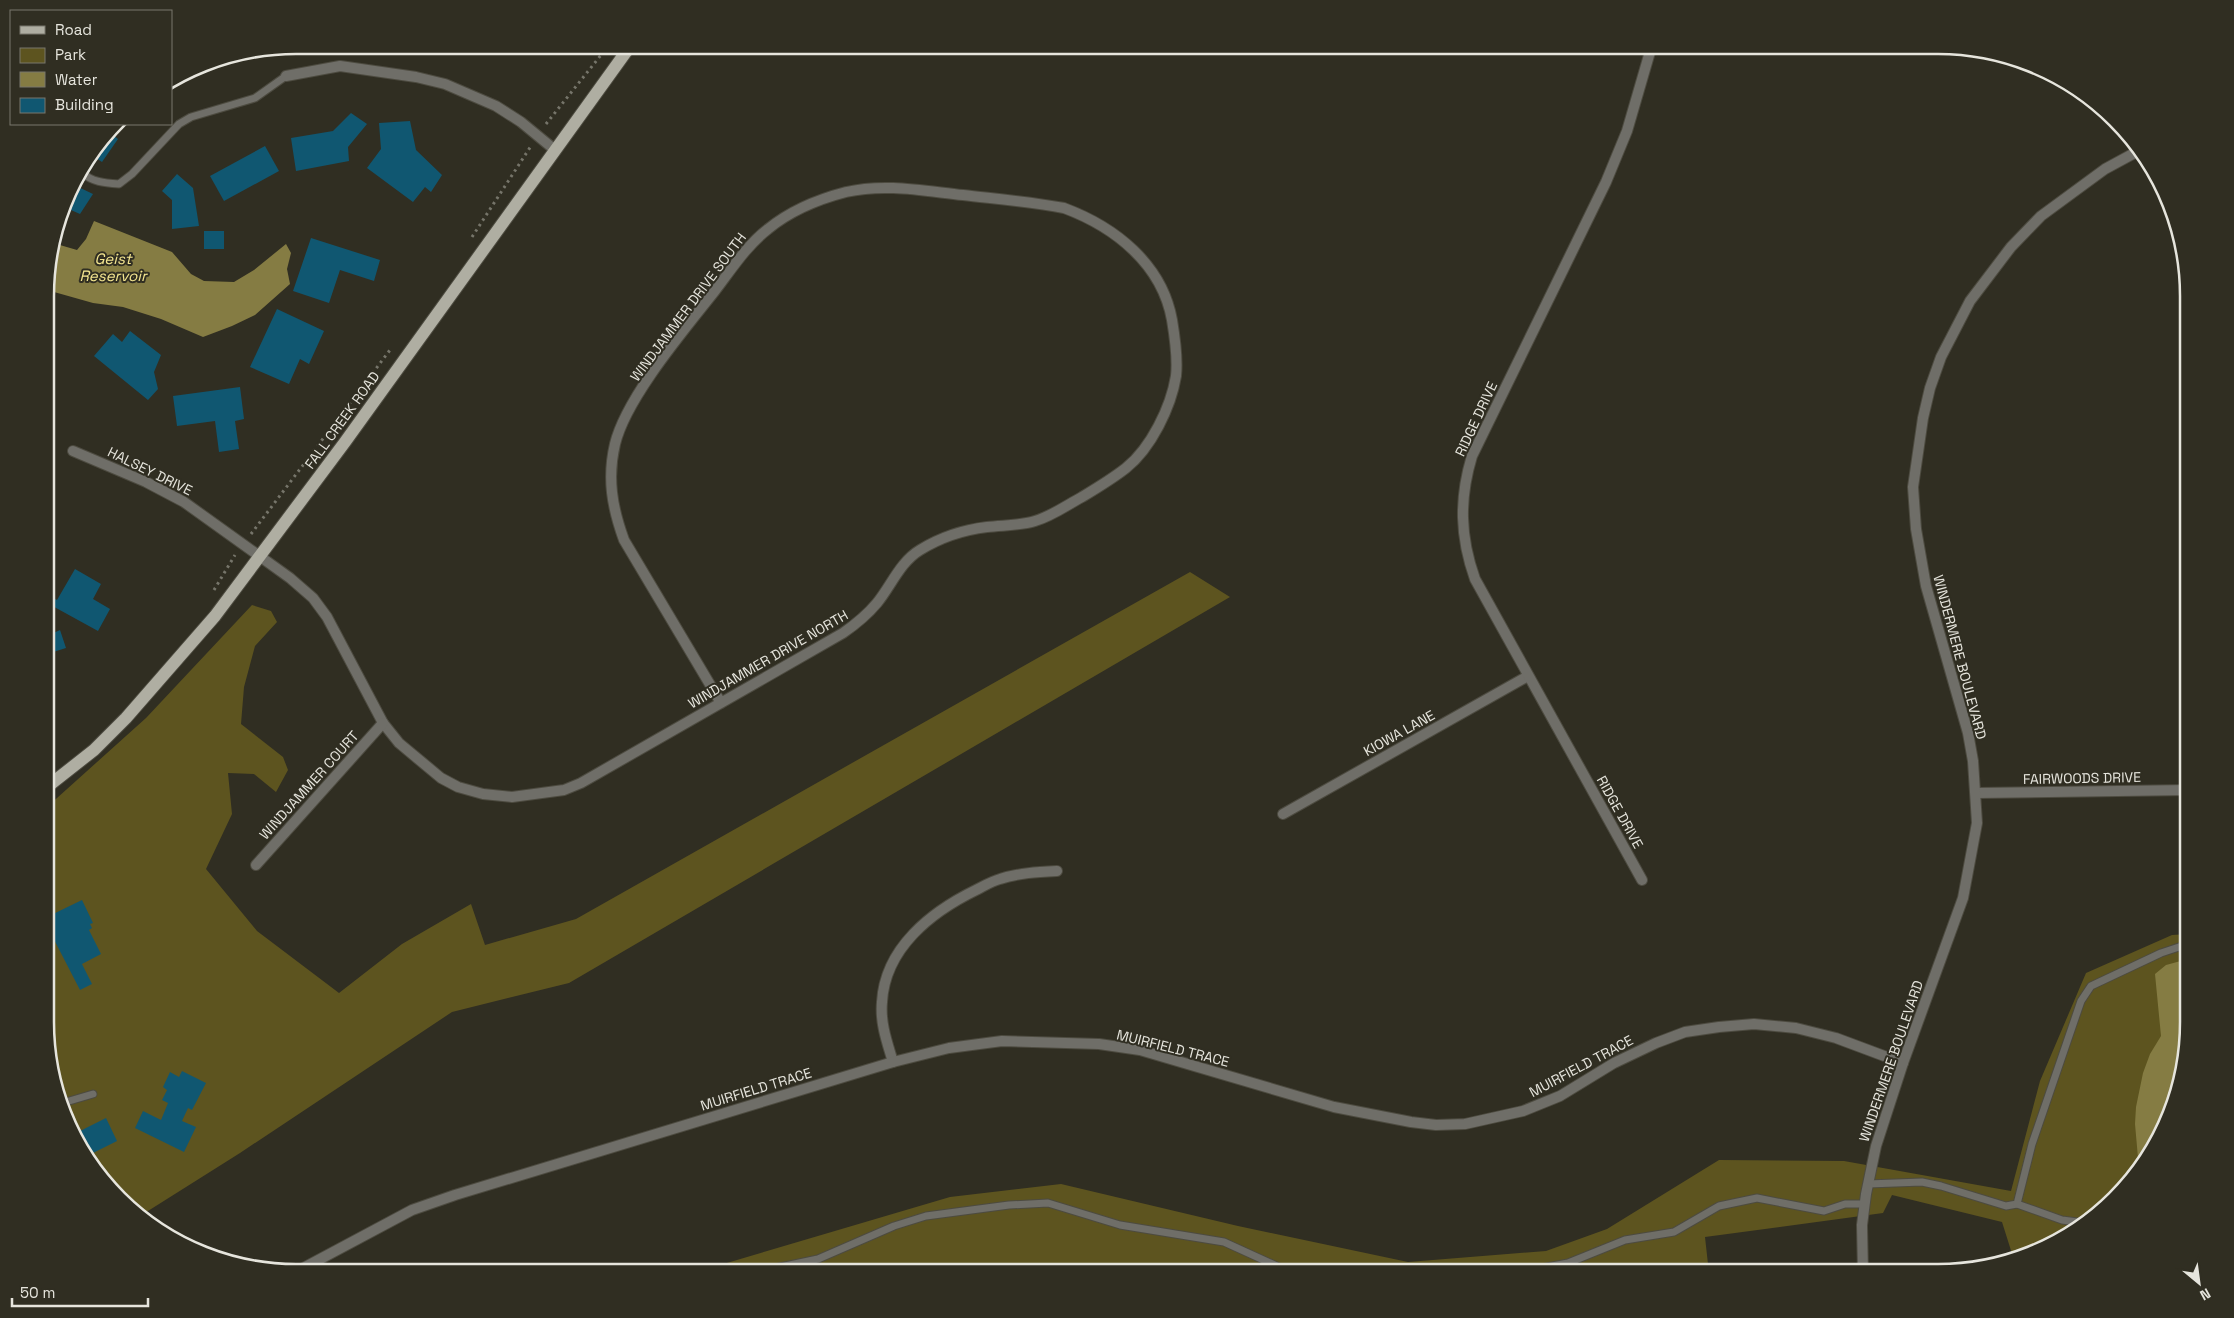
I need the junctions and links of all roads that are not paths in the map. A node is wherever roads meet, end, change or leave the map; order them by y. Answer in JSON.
{"nodes":[{"id":1,"x":624,"y":54,"type":"edge"},
{"id":2,"x":1649,"y":54,"type":"edge"},
{"id":3,"x":286,"y":76,"type":"joint"},
{"id":4,"x":555,"y":150,"type":"junction"},
{"id":5,"x":2134,"y":153,"type":"edge"},
{"id":6,"x":85,"y":176,"type":"edge"},
{"id":7,"x":1087,"y":216,"type":"joint"},
{"id":8,"x":74,"y":451,"type":"dead end"},
{"id":9,"x":260,"y":556,"type":"junction"},
{"id":10,"x":1528,"y":676,"type":"junction"},
{"id":11,"x":721,"y":703,"type":"junction"},
{"id":12,"x":383,"y":722,"type":"junction"},
{"id":13,"x":54,"y":782,"type":"edge"},
{"id":14,"x":2180,"y":790,"type":"edge"},
{"id":15,"x":1976,"y":793,"type":"junction"},
{"id":16,"x":1283,"y":814,"type":"dead end"},
{"id":17,"x":256,"y":865,"type":"dead end"},
{"id":18,"x":1056,"y":871,"type":"dead end"},
{"id":19,"x":1642,"y":880,"type":"dead end"},
{"id":20,"x":2180,"y":947,"type":"edge"},
{"id":21,"x":893,"y":1062,"type":"junction"},
{"id":22,"x":1903,"y":1064,"type":"junction"},
{"id":23,"x":93,"y":1094,"type":"dead end"},
{"id":24,"x":68,"y":1102,"type":"edge"},
{"id":25,"x":1868,"y":1184,"type":"junction"},
{"id":26,"x":1864,"y":1204,"type":"junction"},
{"id":27,"x":2017,"y":1204,"type":"junction"},
{"id":28,"x":2075,"y":1222,"type":"edge"},
{"id":29,"x":311,"y":1264,"type":"edge"},
{"id":30,"x":794,"y":1264,"type":"edge"},
{"id":31,"x":1272,"y":1264,"type":"edge"},
{"id":32,"x":1563,"y":1264,"type":"edge"},
{"id":33,"x":1863,"y":1264,"type":"edge"}],
"edges":[{"from":1,"to":4,"type":"main road","name":"FALL CREEK ROAD"},
{"from":2,"to":10,"type":"street","name":"RIDGE DRIVE"},
{"from":3,"to":4,"type":"street"},
{"from":3,"to":6,"type":"lane"},
{"from":4,"to":9,"type":"main road","name":"FALL CREEK ROAD"},
{"from":5,"to":15,"type":"street","name":"WINDERMERE BOULEVARD"},
{"from":7,"to":11,"type":"street","name":"WINDJAMMER DRIVE NORTH"},
{"from":7,"to":11,"type":"street","name":"WINDJAMMER DRIVE SOUTH"},
{"from":8,"to":9,"type":"street","name":"HALSEY DRIVE"},
{"from":9,"to":12,"type":"street","name":"WINDJAMMER DRIVE NORTH"},
{"from":9,"to":13,"type":"main road","name":"FALL CREEK ROAD"},
{"from":10,"to":16,"type":"street","name":"KIOWA LANE"},
{"from":10,"to":19,"type":"street","name":"RIDGE DRIVE"},
{"from":11,"to":12,"type":"street","name":"WINDJAMMER DRIVE NORTH"},
{"from":12,"to":17,"type":"street","name":"WINDJAMMER COURT"},
{"from":14,"to":15,"type":"street","name":"FAIRWOODS DRIVE"},
{"from":15,"to":22,"type":"street","name":"WINDERMERE BOULEVARD"},
{"from":18,"to":21,"type":"street"},
{"from":20,"to":27,"type":"lane"},
{"from":21,"to":22,"type":"street","name":"MUIRFIELD TRACE"},
{"from":21,"to":29,"type":"street","name":"MUIRFIELD TRACE"},
{"from":22,"to":25,"type":"street","name":"WINDERMERE BOULEVARD"},
{"from":23,"to":24,"type":"lane"},
{"from":25,"to":26,"type":"street","name":"WINDERMERE BOULEVARD"},
{"from":25,"to":27,"type":"lane"},
{"from":26,"to":32,"type":"lane"},
{"from":26,"to":33,"type":"street","name":"WINDERMERE BOULEVARD"},
{"from":27,"to":28,"type":"lane"},
{"from":30,"to":31,"type":"lane"}]}
